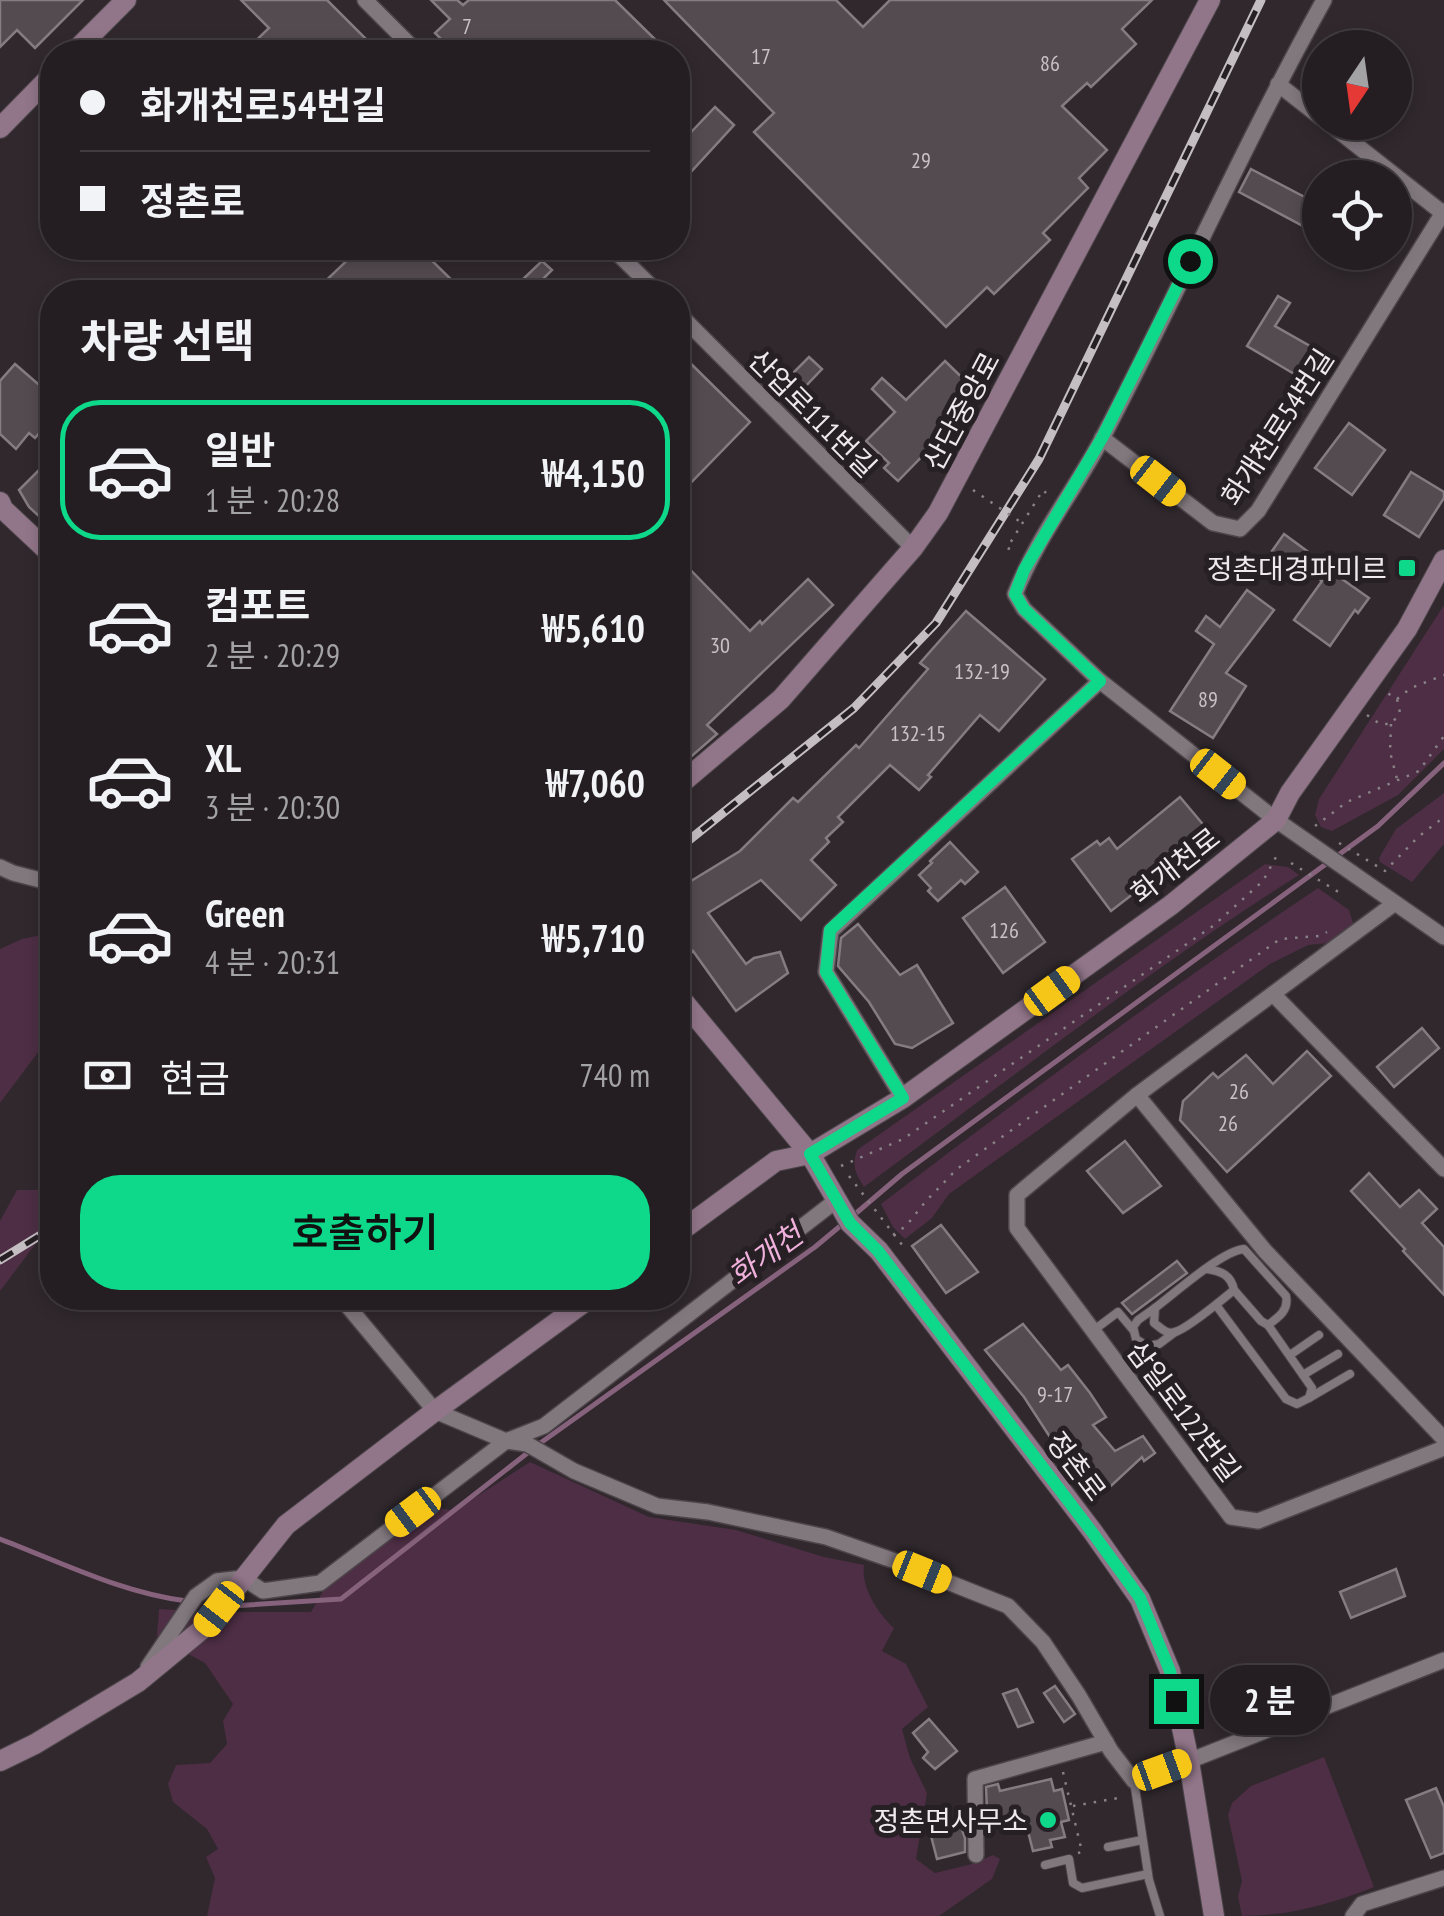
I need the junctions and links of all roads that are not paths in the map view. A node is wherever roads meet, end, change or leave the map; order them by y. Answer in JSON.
{"nodes":[{"id":1,"x":126,"y":0,"type":"edge"},
{"id":2,"x":364,"y":0,"type":"edge"},
{"id":3,"x":1210,"y":0,"type":"edge"},
{"id":4,"x":1324,"y":0,"type":"edge"},
{"id":5,"x":86,"y":40,"type":"edge"},
{"id":6,"x":405,"y":40,"type":"edge"},
{"id":7,"x":1278,"y":84,"type":"junction"},
{"id":8,"x":40,"y":87,"type":"edge"},
{"id":9,"x":1302,"y":103,"type":"edge"},
{"id":10,"x":0,"y":128,"type":"edge"},
{"id":11,"x":1350,"y":140,"type":"edge"},
{"id":12,"x":1444,"y":213,"type":"edge"},
{"id":13,"x":624,"y":260,"type":"edge"},
{"id":14,"x":645,"y":280,"type":"edge"},
{"id":15,"x":690,"y":325,"type":"edge"},
{"id":16,"x":1102,"y":438,"type":"junction"},
{"id":17,"x":0,"y":502,"type":"edge"},
{"id":18,"x":40,"y":543,"type":"edge"},
{"id":19,"x":913,"y":548,"type":"junction"},
{"id":20,"x":1444,"y":560,"type":"edge"},
{"id":21,"x":1100,"y":681,"type":"junction"},
{"id":22,"x":690,"y":776,"type":"edge"},
{"id":23,"x":1283,"y":824,"type":"junction"},
{"id":24,"x":0,"y":867,"type":"edge"},
{"id":25,"x":40,"y":880,"type":"edge"},
{"id":26,"x":1395,"y":903,"type":"junction"},
{"id":27,"x":1444,"y":936,"type":"edge"},
{"id":28,"x":1273,"y":994,"type":"junction"},
{"id":29,"x":690,"y":1009,"type":"edge"},
{"id":30,"x":1138,"y":1095,"type":"junction"},
{"id":31,"x":903,"y":1098,"type":"junction"},
{"id":32,"x":810,"y":1154,"type":"junction"},
{"id":33,"x":1444,"y":1169,"type":"edge"},
{"id":34,"x":843,"y":1210,"type":"junction"},
{"id":35,"x":690,"y":1224,"type":"edge"},
{"id":36,"x":1226,"y":1255,"type":"junction"},
{"id":37,"x":1207,"y":1269,"type":"junction"},
{"id":38,"x":1225,"y":1275,"type":"junction"},
{"id":39,"x":1234,"y":1290,"type":"junction"},
{"id":40,"x":1216,"y":1305,"type":"junction"},
{"id":41,"x":1155,"y":1308,"type":"junction"},
{"id":42,"x":352,"y":1310,"type":"edge"},
{"id":43,"x":574,"y":1310,"type":"edge"},
{"id":44,"x":1268,"y":1324,"type":"junction"},
{"id":45,"x":1093,"y":1330,"type":"junction"},
{"id":46,"x":1134,"y":1331,"type":"junction"},
{"id":47,"x":1175,"y":1332,"type":"junction"},
{"id":48,"x":1319,"y":1335,"type":"dead end"},
{"id":49,"x":1318,"y":1349,"type":"dead end"},
{"id":50,"x":1338,"y":1354,"type":"dead end"},
{"id":51,"x":1290,"y":1356,"type":"junction"},
{"id":52,"x":1329,"y":1365,"type":"junction"},
{"id":53,"x":1350,"y":1374,"type":"dead end"},
{"id":54,"x":1303,"y":1375,"type":"junction"},
{"id":55,"x":1338,"y":1381,"type":"junction"},
{"id":56,"x":1309,"y":1398,"type":"junction"},
{"id":57,"x":435,"y":1411,"type":"junction"},
{"id":58,"x":1444,"y":1439,"type":"edge"},
{"id":59,"x":506,"y":1441,"type":"junction"},
{"id":60,"x":1444,"y":1448,"type":"edge"},
{"id":61,"x":237,"y":1585,"type":"junction"},
{"id":62,"x":1444,"y":1660,"type":"edge"},
{"id":63,"x":138,"y":1682,"type":"junction"},
{"id":64,"x":1106,"y":1742,"type":"junction"},
{"id":65,"x":1189,"y":1760,"type":"junction"},
{"id":66,"x":0,"y":1761,"type":"edge"},
{"id":67,"x":1135,"y":1788,"type":"junction"},
{"id":68,"x":1142,"y":1840,"type":"junction"},
{"id":69,"x":1108,"y":1847,"type":"dead end"},
{"id":70,"x":976,"y":1855,"type":"dead end"},
{"id":71,"x":1046,"y":1864,"type":"dead end"},
{"id":72,"x":1148,"y":1874,"type":"junction"},
{"id":73,"x":1444,"y":1878,"type":"edge"},
{"id":74,"x":1160,"y":1916,"type":"edge"},
{"id":75,"x":1214,"y":1916,"type":"edge"},
{"id":76,"x":1352,"y":1916,"type":"edge"}],
"edges":[{"from":1,"to":5,"type":"main road"},
{"from":2,"to":6,"type":"street"},
{"from":3,"to":19,"type":"main road","name":"산단중앙로"},
{"from":4,"to":7,"type":"street"},
{"from":7,"to":9,"type":"street"},
{"from":7,"to":16,"type":"street"},
{"from":8,"to":10,"type":"main road"},
{"from":11,"to":12,"type":"street"},
{"from":12,"to":16,"type":"street","name":"화개천로54번길"},
{"from":13,"to":14,"type":"street"},
{"from":15,"to":19,"type":"street","name":"산업로111번길"},
{"from":16,"to":21,"type":"street"},
{"from":17,"to":18,"type":"main road"},
{"from":19,"to":22,"type":"main road","name":"산단중앙로"},
{"from":20,"to":23,"type":"main road","name":"화개천로"},
{"from":21,"to":23,"type":"street"},
{"from":21,"to":31,"type":"street"},
{"from":23,"to":26,"type":"street"},
{"from":23,"to":31,"type":"main road","name":"화개천로"},
{"from":24,"to":25,"type":"street"},
{"from":26,"to":27,"type":"street"},
{"from":26,"to":28,"type":"street"},
{"from":28,"to":30,"type":"street"},
{"from":28,"to":33,"type":"street"},
{"from":29,"to":32,"type":"main road","name":"정촌로"},
{"from":30,"to":45,"type":"street","name":"삼일로122번길"},
{"from":30,"to":58,"type":"street"},
{"from":31,"to":32,"type":"main road","name":"화개천로"},
{"from":32,"to":34,"type":"main road","name":"정촌로"},
{"from":32,"to":35,"type":"main road"},
{"from":34,"to":59,"type":"street"},
{"from":34,"to":65,"type":"main road","name":"정촌로"},
{"from":36,"to":37,"type":"lane"},
{"from":36,"to":38,"type":"lane"},
{"from":36,"to":44,"type":"lane"},
{"from":37,"to":38,"type":"lane"},
{"from":37,"to":41,"type":"lane"},
{"from":38,"to":39,"type":"lane"},
{"from":39,"to":40,"type":"lane"},
{"from":39,"to":44,"type":"lane"},
{"from":40,"to":47,"type":"lane"},
{"from":40,"to":56,"type":"lane"},
{"from":41,"to":46,"type":"lane"},
{"from":41,"to":47,"type":"lane"},
{"from":42,"to":57,"type":"street"},
{"from":43,"to":57,"type":"main road"},
{"from":44,"to":51,"type":"lane"},
{"from":45,"to":46,"type":"lane"},
{"from":45,"to":60,"type":"street","name":"삼일로122번길"},
{"from":46,"to":47,"type":"lane"},
{"from":48,"to":51,"type":"lane"},
{"from":49,"to":52,"type":"lane"},
{"from":50,"to":52,"type":"lane"},
{"from":51,"to":54,"type":"lane"},
{"from":52,"to":54,"type":"lane"},
{"from":52,"to":55,"type":"lane"},
{"from":53,"to":55,"type":"lane"},
{"from":54,"to":56,"type":"lane"},
{"from":55,"to":56,"type":"lane"},
{"from":57,"to":59,"type":"street"},
{"from":57,"to":61,"type":"main road"},
{"from":59,"to":61,"type":"street"},
{"from":59,"to":64,"type":"street"},
{"from":61,"to":63,"type":"main road"},
{"from":61,"to":63,"type":"street"},
{"from":62,"to":65,"type":"street"},
{"from":63,"to":66,"type":"main road"},
{"from":64,"to":67,"type":"street"},
{"from":64,"to":70,"type":"street"},
{"from":65,"to":67,"type":"lane"},
{"from":65,"to":75,"type":"main road","name":"정촌로"},
{"from":67,"to":68,"type":"lane"},
{"from":68,"to":69,"type":"lane"},
{"from":68,"to":72,"type":"lane"},
{"from":71,"to":72,"type":"lane"},
{"from":72,"to":74,"type":"lane"},
{"from":73,"to":76,"type":"street"}]}
